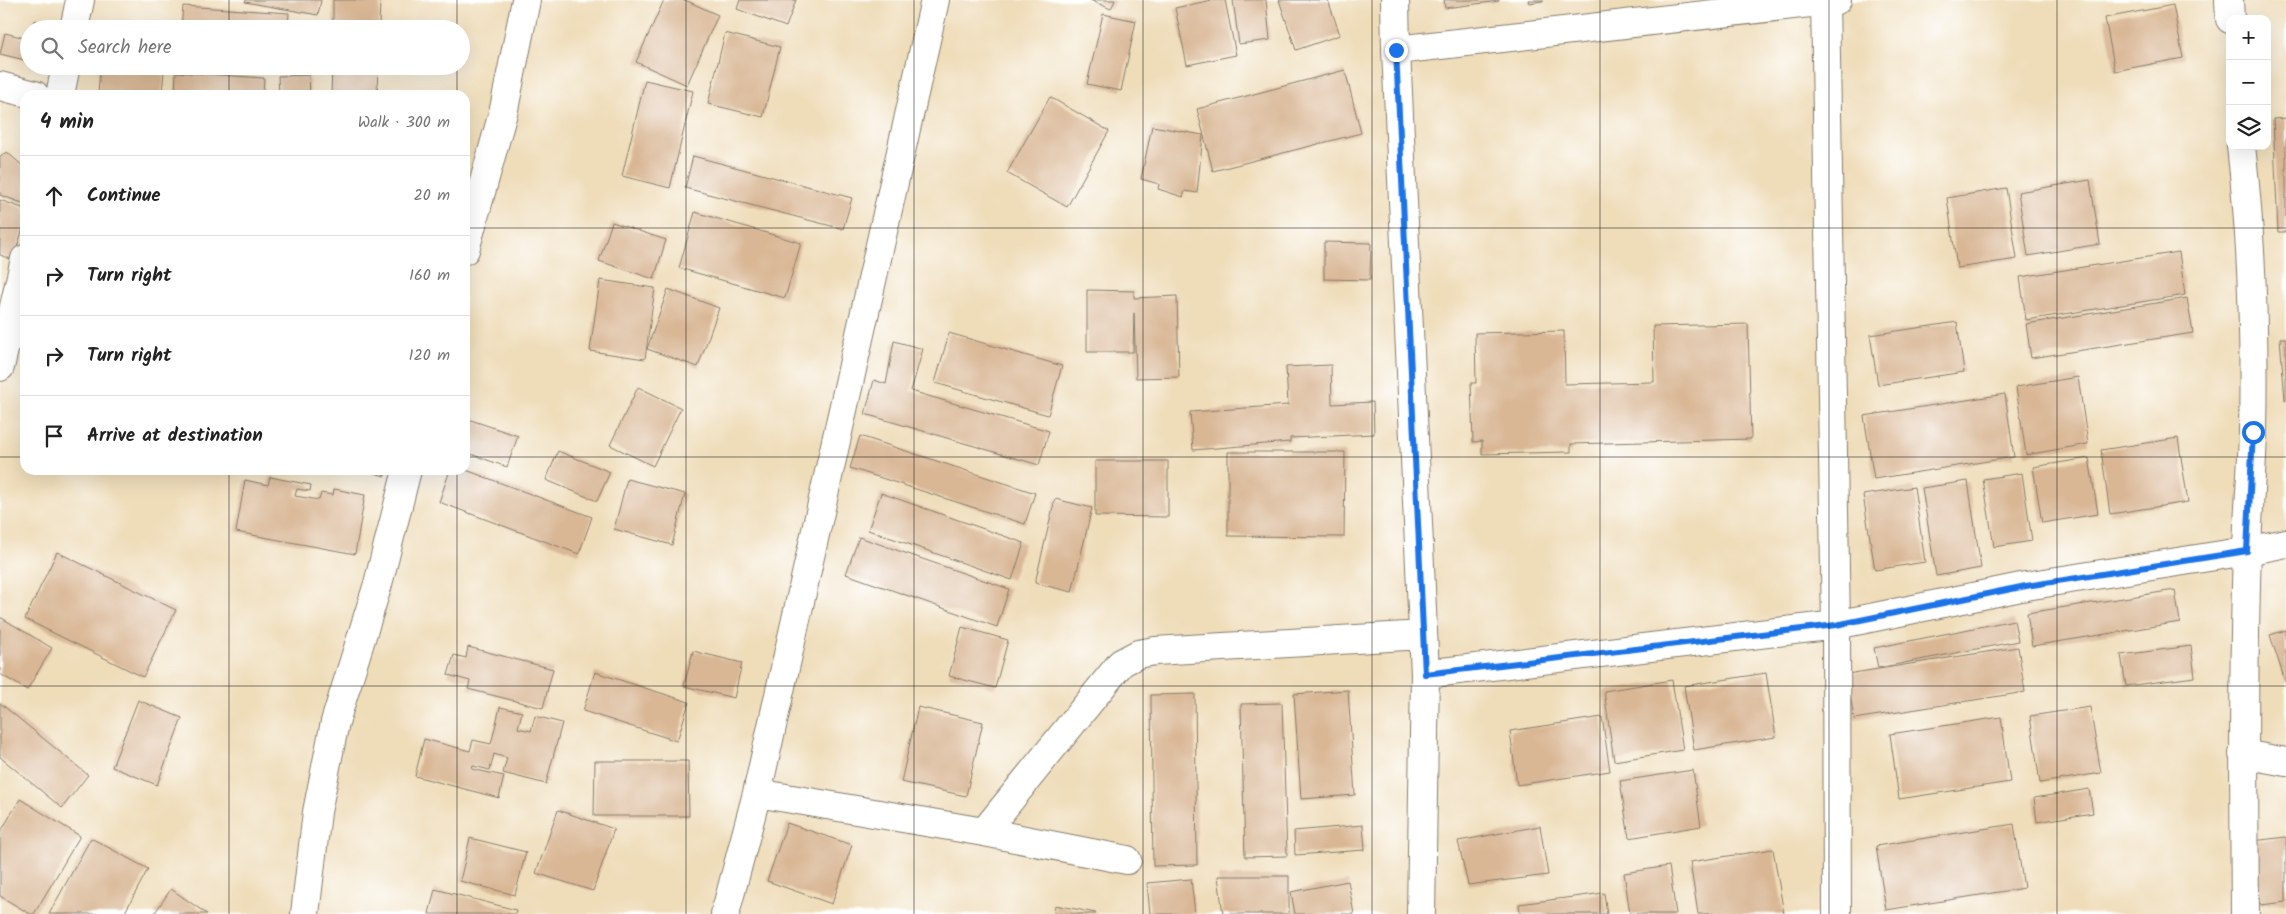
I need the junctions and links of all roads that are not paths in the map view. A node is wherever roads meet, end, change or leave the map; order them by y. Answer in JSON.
{"nodes":[{"id":1,"x":80,"y":0,"type":"edge"},
{"id":2,"x":526,"y":0,"type":"edge"},
{"id":3,"x":935,"y":0,"type":"edge"},
{"id":4,"x":1395,"y":0,"type":"edge"},
{"id":5,"x":2229,"y":0,"type":"edge"},
{"id":6,"x":1829,"y":1,"type":"edge"},
{"id":7,"x":2230,"y":15,"type":"edge"},
{"id":8,"x":76,"y":20,"type":"edge"},
{"id":9,"x":1396,"y":50,"type":"junction"},
{"id":10,"x":64,"y":75,"type":"edge"},
{"id":11,"x":0,"y":86,"type":"edge"},
{"id":12,"x":61,"y":90,"type":"edge"},
{"id":13,"x":20,"y":91,"type":"edge"},
{"id":14,"x":2241,"y":150,"type":"edge"},
{"id":15,"x":470,"y":232,"type":"edge"},
{"id":16,"x":20,"y":281,"type":"edge"},
{"id":17,"x":0,"y":367,"type":"edge"},
{"id":18,"x":406,"y":475,"type":"edge"},
{"id":19,"x":2286,"y":543,"type":"edge"},
{"id":20,"x":2247,"y":551,"type":"junction"},
{"id":21,"x":1836,"y":625,"type":"junction"},
{"id":22,"x":1423,"y":636,"type":"junction"},
{"id":23,"x":1425,"y":674,"type":"junction"},
{"id":24,"x":2244,"y":754,"type":"junction"},
{"id":25,"x":2286,"y":762,"type":"edge"},
{"id":26,"x":757,"y":793,"type":"junction"},
{"id":27,"x":984,"y":832,"type":"junction"},
{"id":28,"x":1127,"y":860,"type":"dead end"},
{"id":29,"x":305,"y":914,"type":"edge"},
{"id":30,"x":725,"y":914,"type":"edge"},
{"id":31,"x":1421,"y":914,"type":"edge"},
{"id":32,"x":1837,"y":914,"type":"edge"},
{"id":33,"x":2244,"y":914,"type":"edge"}],
"edges":[{"from":1,"to":8,"type":"street"},
{"from":2,"to":15,"type":"street"},
{"from":3,"to":26,"type":"street"},
{"from":4,"to":9,"type":"street"},
{"from":5,"to":7,"type":"street"},
{"from":6,"to":9,"type":"street"},
{"from":6,"to":21,"type":"street"},
{"from":9,"to":22,"type":"street"},
{"from":10,"to":12,"type":"street"},
{"from":11,"to":13,"type":"street"},
{"from":14,"to":20,"type":"street"},
{"from":16,"to":17,"type":"street"},
{"from":18,"to":29,"type":"street"},
{"from":19,"to":20,"type":"street"},
{"from":20,"to":21,"type":"street"},
{"from":20,"to":24,"type":"street"},
{"from":21,"to":23,"type":"street"},
{"from":21,"to":32,"type":"street"},
{"from":22,"to":23,"type":"street"},
{"from":22,"to":27,"type":"street"},
{"from":23,"to":31,"type":"street"},
{"from":24,"to":25,"type":"street"},
{"from":24,"to":33,"type":"street"},
{"from":26,"to":27,"type":"street"},
{"from":26,"to":30,"type":"street"},
{"from":27,"to":28,"type":"street"}]}
